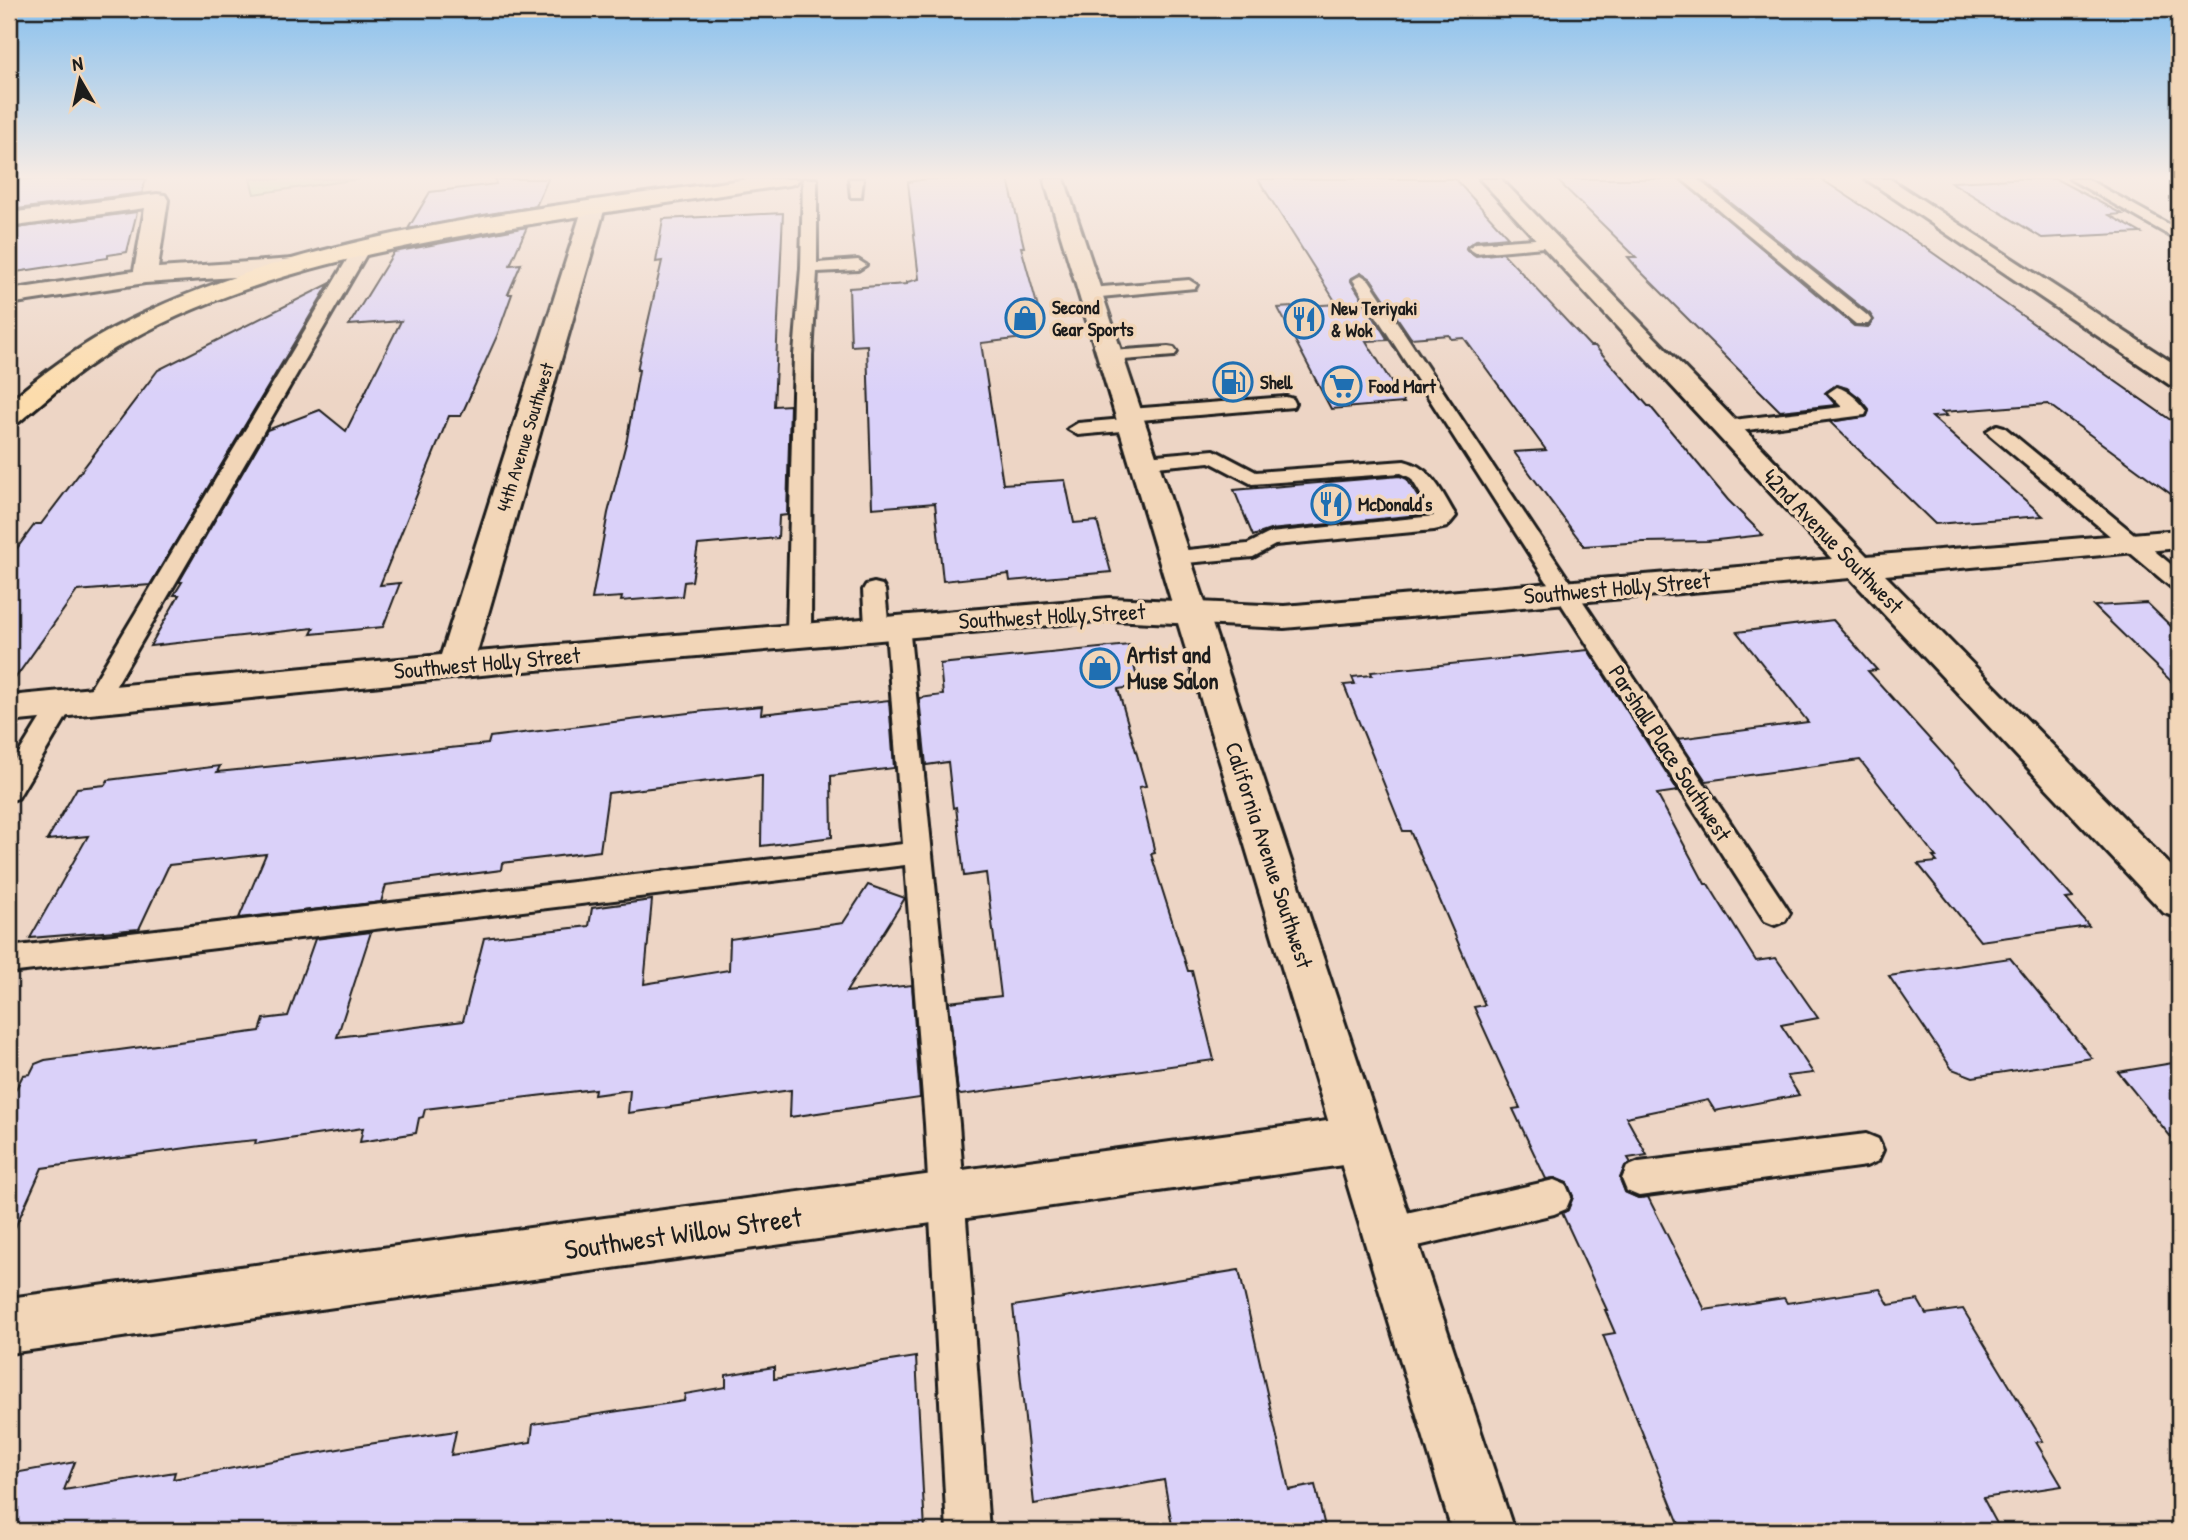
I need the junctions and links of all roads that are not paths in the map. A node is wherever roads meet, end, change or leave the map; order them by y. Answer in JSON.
{"nodes":[{"id":1,"x":149,"y":251,"type":"edge"},
{"id":2,"x":350,"y":251,"type":"edge"},
{"id":3,"x":360,"y":251,"type":"edge"},
{"id":4,"x":581,"y":251,"type":"edge"},
{"id":5,"x":809,"y":251,"type":"edge"},
{"id":6,"x":1077,"y":251,"type":"edge"},
{"id":7,"x":1557,"y":251,"type":"edge"},
{"id":8,"x":1777,"y":251,"type":"edge"},
{"id":9,"x":1984,"y":251,"type":"edge"},
{"id":10,"x":293,"y":265,"type":"junction"},
{"id":11,"x":858,"y":265,"type":"dead end"},
{"id":12,"x":809,"y":268,"type":"junction"},
{"id":13,"x":145,"y":276,"type":"junction"},
{"id":14,"x":1361,"y":280,"type":"dead end"},
{"id":15,"x":1189,"y":285,"type":"dead end"},
{"id":16,"x":1090,"y":293,"type":"junction"},
{"id":17,"x":9,"y":297,"type":"edge"},
{"id":18,"x":1861,"y":320,"type":"dead end"},
{"id":19,"x":1168,"y":352,"type":"dead end"},
{"id":20,"x":1111,"y":356,"type":"junction"},
{"id":21,"x":2179,"y":379,"type":"edge"},
{"id":22,"x":1837,"y":393,"type":"dead end"},
{"id":23,"x":1286,"y":403,"type":"dead end"},
{"id":24,"x":9,"y":416,"type":"edge"},
{"id":25,"x":1131,"y":420,"type":"junction"},
{"id":26,"x":1724,"y":427,"type":"junction"},
{"id":27,"x":1077,"y":429,"type":"dead end"},
{"id":28,"x":1997,"y":431,"type":"dead end"},
{"id":29,"x":1145,"y":462,"type":"junction"},
{"id":30,"x":2179,"y":539,"type":"edge"},
{"id":31,"x":2132,"y":543,"type":"junction"},
{"id":32,"x":1175,"y":557,"type":"junction"},
{"id":33,"x":1858,"y":568,"type":"junction"},
{"id":34,"x":2179,"y":582,"type":"edge"},
{"id":35,"x":874,"y":590,"type":"dead end"},
{"id":36,"x":1566,"y":593,"type":"junction"},
{"id":37,"x":1193,"y":613,"type":"junction"},
{"id":38,"x":887,"y":626,"type":"junction"},
{"id":39,"x":799,"y":634,"type":"junction"},
{"id":40,"x":455,"y":666,"type":"junction"},
{"id":41,"x":79,"y":702,"type":"junction"},
{"id":42,"x":9,"y":709,"type":"edge"},
{"id":43,"x":9,"y":791,"type":"edge"},
{"id":44,"x":918,"y":853,"type":"junction"},
{"id":45,"x":2179,"y":901,"type":"edge"},
{"id":46,"x":1775,"y":913,"type":"dead end"},
{"id":47,"x":9,"y":960,"type":"edge"},
{"id":48,"x":1357,"y":1140,"type":"junction"},
{"id":49,"x":1866,"y":1150,"type":"dead end"},
{"id":50,"x":1639,"y":1179,"type":"dead end"},
{"id":51,"x":947,"y":1196,"type":"junction"},
{"id":52,"x":1554,"y":1197,"type":"dead end"},
{"id":53,"x":1388,"y":1235,"type":"junction"},
{"id":54,"x":9,"y":1326,"type":"edge"},
{"id":55,"x":968,"y":1531,"type":"edge"},
{"id":56,"x":1483,"y":1531,"type":"edge"}],
"edges":[{"from":1,"to":13,"type":"street"},
{"from":2,"to":10,"type":"main road"},
{"from":3,"to":41,"type":"lane"},
{"from":4,"to":40,"type":"street","name":"44th Avenue Southwest"},
{"from":5,"to":12,"type":"lane"},
{"from":6,"to":16,"type":"street","name":"California Avenue Southwest"},
{"from":7,"to":26,"type":"street","name":"42nd Avenue Southwest"},
{"from":8,"to":18,"type":"lane"},
{"from":9,"to":21,"type":"street"},
{"from":10,"to":13,"type":"street"},
{"from":10,"to":24,"type":"main road"},
{"from":11,"to":12,"type":"lane"},
{"from":12,"to":39,"type":"lane"},
{"from":13,"to":17,"type":"street"},
{"from":14,"to":36,"type":"lane","name":"Parshall Place Southwest"},
{"from":15,"to":16,"type":"lane"},
{"from":16,"to":20,"type":"street","name":"California Avenue Southwest"},
{"from":19,"to":20,"type":"lane"},
{"from":20,"to":25,"type":"street","name":"California Avenue Southwest"},
{"from":22,"to":26,"type":"lane"},
{"from":23,"to":25,"type":"lane"},
{"from":25,"to":27,"type":"lane"},
{"from":25,"to":29,"type":"street","name":"California Avenue Southwest"},
{"from":26,"to":33,"type":"street","name":"42nd Avenue Southwest"},
{"from":28,"to":31,"type":"lane"},
{"from":29,"to":32,"type":"street","name":"California Avenue Southwest"},
{"from":29,"to":32,"type":"lane"},
{"from":30,"to":31,"type":"street","name":"Southwest Holly Street"},
{"from":31,"to":33,"type":"street","name":"Southwest Holly Street"},
{"from":31,"to":34,"type":"lane"},
{"from":32,"to":37,"type":"street","name":"California Avenue Southwest"},
{"from":33,"to":36,"type":"street","name":"Southwest Holly Street"},
{"from":33,"to":45,"type":"street","name":"42nd Avenue Southwest"},
{"from":35,"to":38,"type":"lane"},
{"from":36,"to":37,"type":"street","name":"Southwest Holly Street"},
{"from":36,"to":46,"type":"lane","name":"Parshall Place Southwest"},
{"from":37,"to":38,"type":"street","name":"Southwest Holly Street"},
{"from":37,"to":48,"type":"street","name":"California Avenue Southwest"},
{"from":38,"to":39,"type":"street","name":"Southwest Holly Street"},
{"from":38,"to":44,"type":"lane"},
{"from":39,"to":40,"type":"street","name":"Southwest Holly Street"},
{"from":40,"to":41,"type":"street","name":"Southwest Holly Street"},
{"from":41,"to":42,"type":"street","name":"Southwest Holly Street"},
{"from":41,"to":43,"type":"lane"},
{"from":44,"to":47,"type":"lane"},
{"from":44,"to":51,"type":"lane"},
{"from":48,"to":51,"type":"street","name":"Southwest Willow Street"},
{"from":48,"to":53,"type":"street","name":"California Avenue Southwest"},
{"from":49,"to":50,"type":"lane"},
{"from":51,"to":54,"type":"street","name":"Southwest Willow Street"},
{"from":51,"to":55,"type":"lane"},
{"from":52,"to":53,"type":"lane"},
{"from":53,"to":56,"type":"street","name":"California Avenue Southwest"}]}
